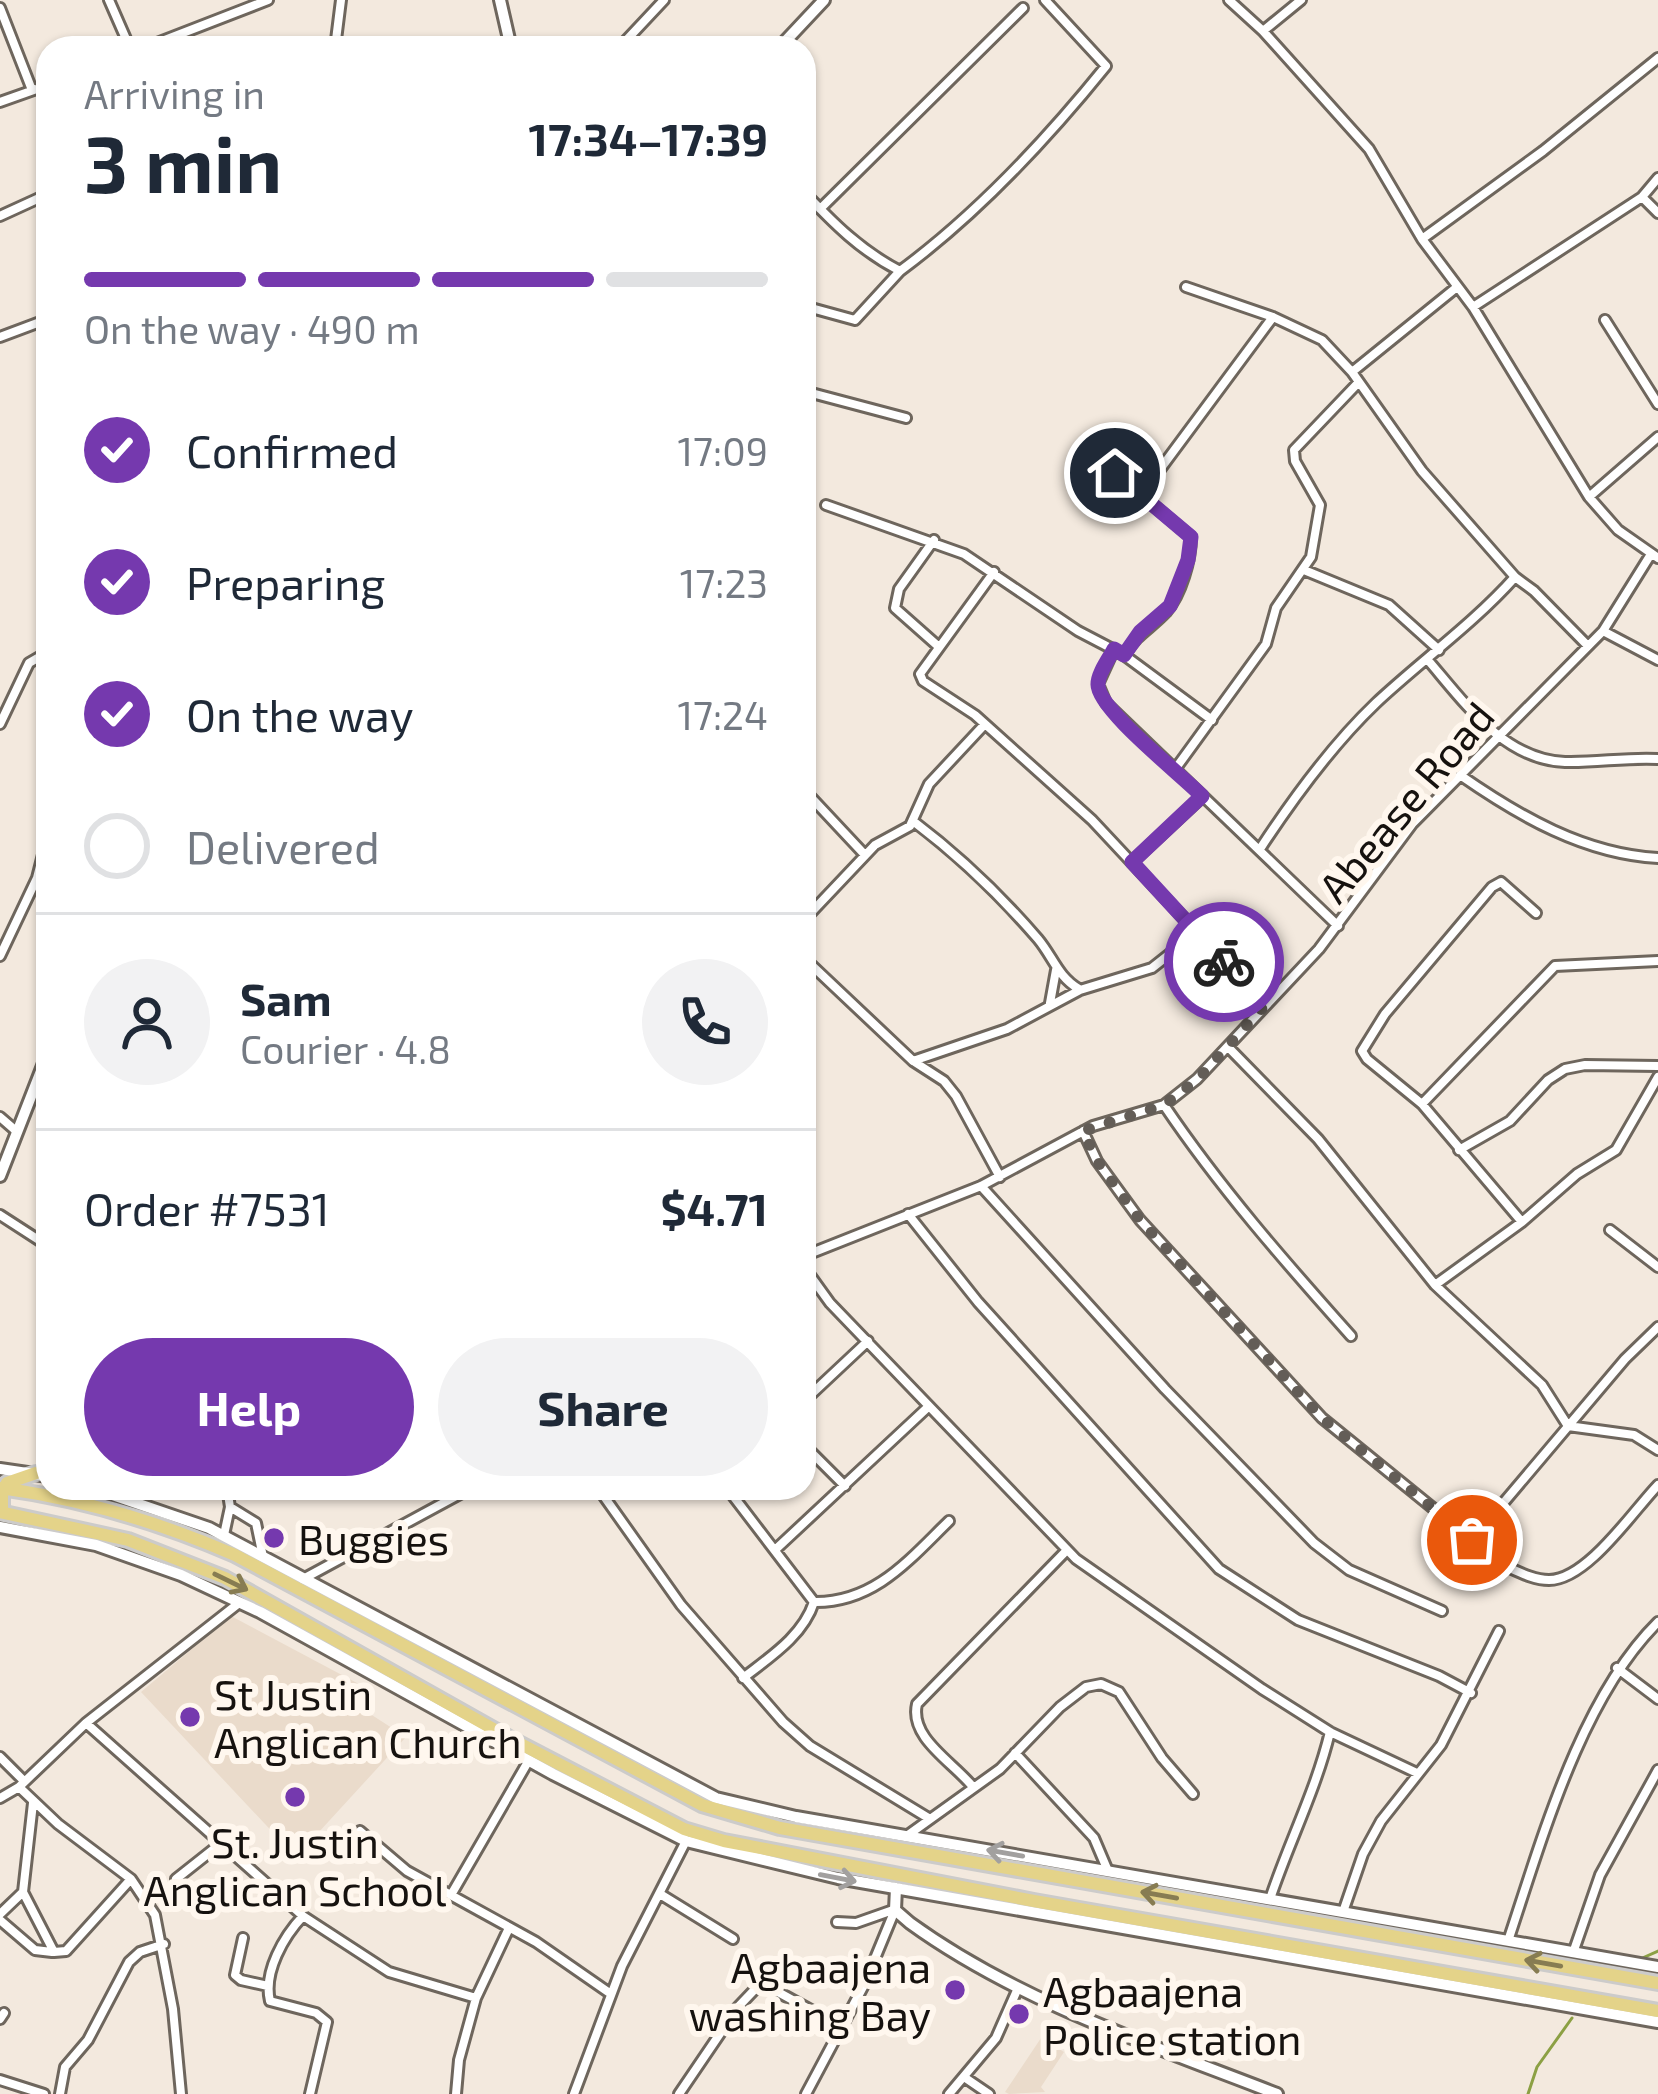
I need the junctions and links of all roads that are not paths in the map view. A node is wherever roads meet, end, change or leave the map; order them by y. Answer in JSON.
{"nodes":[{"id":1,"x":109,"y":0,"type":"edge"},
{"id":2,"x":227,"y":0,"type":"edge"},
{"id":3,"x":268,"y":0,"type":"edge"},
{"id":4,"x":341,"y":0,"type":"edge"},
{"id":5,"x":501,"y":0,"type":"edge"},
{"id":6,"x":664,"y":0,"type":"edge"},
{"id":7,"x":824,"y":0,"type":"edge"},
{"id":8,"x":1045,"y":0,"type":"edge"},
{"id":9,"x":1228,"y":0,"type":"edge"},
{"id":10,"x":1300,"y":0,"type":"edge"},
{"id":11,"x":0,"y":8,"type":"edge"},
{"id":12,"x":1023,"y":8,"type":"dead end"},
{"id":13,"x":233,"y":14,"type":"junction"},
{"id":14,"x":1263,"y":31,"type":"junction"},
{"id":15,"x":125,"y":36,"type":"edge"},
{"id":16,"x":175,"y":36,"type":"edge"},
{"id":17,"x":336,"y":36,"type":"edge"},
{"id":18,"x":508,"y":36,"type":"edge"},
{"id":19,"x":630,"y":36,"type":"edge"},
{"id":20,"x":790,"y":36,"type":"edge"},
{"id":21,"x":1658,"y":58,"type":"edge"},
{"id":22,"x":36,"y":89,"type":"edge"},
{"id":23,"x":32,"y":90,"type":"junction"},
{"id":24,"x":0,"y":102,"type":"edge"},
{"id":25,"x":1658,"y":178,"type":"edge"},
{"id":26,"x":1642,"y":197,"type":"junction"},
{"id":27,"x":36,"y":200,"type":"edge"},
{"id":28,"x":816,"y":205,"type":"edge"},
{"id":29,"x":820,"y":209,"type":"junction"},
{"id":30,"x":1658,"y":213,"type":"edge"},
{"id":31,"x":0,"y":216,"type":"edge"},
{"id":32,"x":1422,"y":239,"type":"junction"},
{"id":33,"x":900,"y":271,"type":"junction"},
{"id":34,"x":1186,"y":287,"type":"dead end"},
{"id":35,"x":1457,"y":287,"type":"junction"},
{"id":36,"x":1473,"y":307,"type":"junction"},
{"id":37,"x":816,"y":309,"type":"edge"},
{"id":38,"x":1273,"y":316,"type":"junction"},
{"id":39,"x":1604,"y":320,"type":"dead end"},
{"id":40,"x":36,"y":324,"type":"edge"},
{"id":41,"x":0,"y":337,"type":"edge"},
{"id":42,"x":1352,"y":371,"type":"junction"},
{"id":43,"x":1357,"y":384,"type":"junction"},
{"id":44,"x":816,"y":394,"type":"edge"},
{"id":45,"x":1658,"y":404,"type":"edge"},
{"id":46,"x":906,"y":418,"type":"dead end"},
{"id":47,"x":1658,"y":437,"type":"edge"},
{"id":48,"x":1088,"y":443,"type":"dead end"},
{"id":49,"x":1141,"y":495,"type":"junction"},
{"id":50,"x":1589,"y":497,"type":"junction"},
{"id":51,"x":826,"y":505,"type":"dead end"},
{"id":52,"x":934,"y":540,"type":"junction"},
{"id":53,"x":1654,"y":556,"type":"edge"},
{"id":54,"x":1304,"y":569,"type":"junction"},
{"id":55,"x":994,"y":572,"type":"junction"},
{"id":56,"x":1515,"y":577,"type":"junction"},
{"id":57,"x":1603,"y":631,"type":"junction"},
{"id":58,"x":1588,"y":646,"type":"junction"},
{"id":59,"x":939,"y":647,"type":"junction"},
{"id":60,"x":1439,"y":650,"type":"junction"},
{"id":61,"x":1119,"y":652,"type":"junction"},
{"id":62,"x":36,"y":659,"type":"edge"},
{"id":63,"x":1426,"y":659,"type":"junction"},
{"id":64,"x":1658,"y":660,"type":"edge"},
{"id":65,"x":1212,"y":720,"type":"junction"},
{"id":66,"x":0,"y":724,"type":"edge"},
{"id":67,"x":985,"y":724,"type":"junction"},
{"id":68,"x":1498,"y":734,"type":"junction"},
{"id":69,"x":1658,"y":759,"type":"edge"},
{"id":70,"x":1176,"y":768,"type":"junction"},
{"id":71,"x":1460,"y":775,"type":"junction"},
{"id":72,"x":1202,"y":796,"type":"junction"},
{"id":73,"x":816,"y":804,"type":"edge"},
{"id":74,"x":913,"y":821,"type":"junction"},
{"id":75,"x":1260,"y":849,"type":"junction"},
{"id":76,"x":865,"y":855,"type":"junction"},
{"id":77,"x":1658,"y":857,"type":"edge"},
{"id":78,"x":1132,"y":862,"type":"junction"},
{"id":79,"x":36,"y":880,"type":"edge"},
{"id":80,"x":816,"y":907,"type":"edge"},
{"id":81,"x":1536,"y":913,"type":"dead end"},
{"id":82,"x":1337,"y":926,"type":"junction"},
{"id":83,"x":1196,"y":934,"type":"junction"},
{"id":84,"x":0,"y":956,"type":"edge"},
{"id":85,"x":1658,"y":961,"type":"edge"},
{"id":86,"x":816,"y":969,"type":"edge"},
{"id":87,"x":1056,"y":969,"type":"junction"},
{"id":88,"x":1080,"y":990,"type":"junction"},
{"id":89,"x":1050,"y":1004,"type":"junction"},
{"id":90,"x":1265,"y":1005,"type":"junction"},
{"id":91,"x":1228,"y":1046,"type":"junction"},
{"id":92,"x":913,"y":1061,"type":"junction"},
{"id":93,"x":1658,"y":1066,"type":"edge"},
{"id":94,"x":1658,"y":1077,"type":"edge"},
{"id":95,"x":36,"y":1081,"type":"edge"},
{"id":96,"x":1422,"y":1104,"type":"junction"},
{"id":97,"x":1164,"y":1105,"type":"junction"},
{"id":98,"x":0,"y":1117,"type":"edge"},
{"id":99,"x":15,"y":1130,"type":"junction"},
{"id":100,"x":1083,"y":1131,"type":"junction"},
{"id":101,"x":1459,"y":1150,"type":"junction"},
{"id":102,"x":0,"y":1176,"type":"edge"},
{"id":103,"x":1000,"y":1177,"type":"junction"},
{"id":104,"x":981,"y":1186,"type":"junction"},
{"id":105,"x":908,"y":1214,"type":"junction"},
{"id":106,"x":0,"y":1215,"type":"edge"},
{"id":107,"x":1522,"y":1222,"type":"junction"},
{"id":108,"x":1610,"y":1230,"type":"dead end"},
{"id":109,"x":36,"y":1238,"type":"edge"},
{"id":110,"x":816,"y":1251,"type":"edge"},
{"id":111,"x":1658,"y":1267,"type":"edge"},
{"id":112,"x":816,"y":1284,"type":"edge"},
{"id":113,"x":1435,"y":1285,"type":"junction"},
{"id":114,"x":1658,"y":1328,"type":"edge"},
{"id":115,"x":1351,"y":1336,"type":"dead end"},
{"id":116,"x":868,"y":1341,"type":"junction"},
{"id":117,"x":816,"y":1389,"type":"edge"},
{"id":118,"x":928,"y":1407,"type":"junction"},
{"id":119,"x":1568,"y":1426,"type":"junction"},
{"id":120,"x":1658,"y":1450,"type":"edge"},
{"id":121,"x":816,"y":1457,"type":"edge"},
{"id":122,"x":0,"y":1468,"type":"edge"},
{"id":123,"x":36,"y":1473,"type":"edge"},
{"id":124,"x":36,"y":1475,"type":"edge"},
{"id":125,"x":1658,"y":1485,"type":"edge"},
{"id":126,"x":845,"y":1486,"type":"junction"},
{"id":127,"x":2,"y":1488,"type":"edge"},
{"id":128,"x":36,"y":1495,"type":"edge"},
{"id":129,"x":61,"y":1500,"type":"edge"},
{"id":130,"x":121,"y":1500,"type":"edge"},
{"id":131,"x":229,"y":1500,"type":"edge"},
{"id":132,"x":449,"y":1500,"type":"edge"},
{"id":133,"x":607,"y":1500,"type":"edge"},
{"id":134,"x":737,"y":1500,"type":"edge"},
{"id":135,"x":230,"y":1507,"type":"junction"},
{"id":136,"x":1,"y":1512,"type":"edge"},
{"id":137,"x":949,"y":1521,"type":"dead end"},
{"id":138,"x":0,"y":1527,"type":"edge"},
{"id":139,"x":190,"y":1528,"type":"junction"},
{"id":140,"x":224,"y":1535,"type":"junction"},
{"id":141,"x":1472,"y":1540,"type":"junction"},
{"id":142,"x":776,"y":1549,"type":"junction"},
{"id":143,"x":136,"y":1550,"type":"junction"},
{"id":144,"x":1067,"y":1550,"type":"junction"},
{"id":145,"x":263,"y":1557,"type":"junction"},
{"id":146,"x":303,"y":1579,"type":"junction"},
{"id":147,"x":814,"y":1602,"type":"junction"},
{"id":148,"x":238,"y":1603,"type":"junction"},
{"id":149,"x":1442,"y":1611,"type":"dead end"},
{"id":150,"x":1658,"y":1622,"type":"edge"},
{"id":151,"x":1499,"y":1631,"type":"dead end"},
{"id":152,"x":1616,"y":1668,"type":"junction"},
{"id":153,"x":743,"y":1678,"type":"junction"},
{"id":154,"x":1471,"y":1693,"type":"junction"},
{"id":155,"x":1658,"y":1699,"type":"edge"},
{"id":156,"x":86,"y":1723,"type":"junction"},
{"id":157,"x":1330,"y":1732,"type":"junction"},
{"id":158,"x":1015,"y":1753,"type":"junction"},
{"id":159,"x":0,"y":1757,"type":"edge"},
{"id":160,"x":529,"y":1760,"type":"junction"},
{"id":161,"x":1658,"y":1770,"type":"edge"},
{"id":162,"x":1417,"y":1773,"type":"junction"},
{"id":163,"x":21,"y":1783,"type":"junction"},
{"id":164,"x":973,"y":1786,"type":"junction"},
{"id":165,"x":1193,"y":1794,"type":"dead end"},
{"id":166,"x":0,"y":1798,"type":"edge"},
{"id":167,"x":616,"y":1799,"type":"junction"},
{"id":168,"x":34,"y":1803,"type":"junction"},
{"id":169,"x":930,"y":1819,"type":"junction"},
{"id":170,"x":360,"y":1831,"type":"dead end"},
{"id":171,"x":908,"y":1836,"type":"junction"},
{"id":172,"x":224,"y":1841,"type":"junction"},
{"id":173,"x":686,"y":1841,"type":"junction"},
{"id":174,"x":948,"y":1843,"type":"junction"},
{"id":175,"x":945,"y":1858,"type":"junction"},
{"id":176,"x":1108,"y":1871,"type":"junction"},
{"id":177,"x":1039,"y":1875,"type":"junction"},
{"id":178,"x":131,"y":1879,"type":"junction"},
{"id":179,"x":176,"y":1879,"type":"dead end"},
{"id":180,"x":896,"y":1888,"type":"junction"},
{"id":181,"x":23,"y":1892,"type":"junction"},
{"id":182,"x":660,"y":1894,"type":"junction"},
{"id":183,"x":451,"y":1895,"type":"junction"},
{"id":184,"x":1269,"y":1900,"type":"junction"},
{"id":185,"x":1034,"y":1901,"type":"junction"},
{"id":186,"x":895,"y":1910,"type":"junction"},
{"id":187,"x":1343,"y":1913,"type":"junction"},
{"id":188,"x":303,"y":1916,"type":"junction"},
{"id":189,"x":0,"y":1917,"type":"edge"},
{"id":190,"x":837,"y":1922,"type":"dead end"},
{"id":191,"x":1318,"y":1923,"type":"junction"},
{"id":192,"x":509,"y":1928,"type":"junction"},
{"id":193,"x":243,"y":1938,"type":"dead end"},
{"id":194,"x":733,"y":1939,"type":"dead end"},
{"id":195,"x":1508,"y":1941,"type":"junction"},
{"id":196,"x":164,"y":1944,"type":"junction"},
{"id":197,"x":1312,"y":1948,"type":"junction"},
{"id":198,"x":54,"y":1952,"type":"junction"},
{"id":199,"x":1573,"y":1953,"type":"junction"},
{"id":200,"x":1658,"y":1967,"type":"edge"},
{"id":201,"x":1658,"y":1983,"type":"edge"},
{"id":202,"x":268,"y":1986,"type":"junction"},
{"id":203,"x":1018,"y":1986,"type":"junction"},
{"id":204,"x":611,"y":1994,"type":"junction"},
{"id":205,"x":476,"y":1998,"type":"junction"},
{"id":206,"x":1658,"y":2011,"type":"edge"},
{"id":207,"x":1658,"y":2022,"type":"edge"},
{"id":208,"x":839,"y":2026,"type":"junction"},
{"id":209,"x":964,"y":2077,"type":"junction"},
{"id":210,"x":0,"y":2080,"type":"edge"},
{"id":211,"x":27,"y":2091,"type":"edge"},
{"id":212,"x":44,"y":2094,"type":"edge"},
{"id":213,"x":60,"y":2094,"type":"edge"},
{"id":214,"x":181,"y":2094,"type":"edge"},
{"id":215,"x":310,"y":2094,"type":"edge"},
{"id":216,"x":456,"y":2094,"type":"edge"},
{"id":217,"x":574,"y":2094,"type":"edge"},
{"id":218,"x":680,"y":2094,"type":"edge"},
{"id":219,"x":806,"y":2094,"type":"edge"},
{"id":220,"x":949,"y":2094,"type":"edge"},
{"id":221,"x":989,"y":2094,"type":"edge"},
{"id":222,"x":1277,"y":2094,"type":"edge"}],
"edges":[{"from":1,"to":15,"type":"street"},
{"from":2,"to":13,"type":"street"},
{"from":3,"to":13,"type":"street"},
{"from":4,"to":17,"type":"street"},
{"from":5,"to":18,"type":"street"},
{"from":6,"to":19,"type":"street"},
{"from":7,"to":20,"type":"street"},
{"from":8,"to":33,"type":"street"},
{"from":9,"to":14,"type":"street"},
{"from":10,"to":14,"type":"street"},
{"from":11,"to":23,"type":"street"},
{"from":12,"to":29,"type":"street"},
{"from":13,"to":16,"type":"street"},
{"from":14,"to":32,"type":"street"},
{"from":21,"to":32,"type":"street"},
{"from":22,"to":23,"type":"street"},
{"from":23,"to":24,"type":"street"},
{"from":25,"to":26,"type":"street"},
{"from":26,"to":30,"type":"street"},
{"from":26,"to":36,"type":"street"},
{"from":27,"to":31,"type":"street"},
{"from":28,"to":29,"type":"street"},
{"from":29,"to":33,"type":"street"},
{"from":32,"to":35,"type":"street"},
{"from":33,"to":37,"type":"street"},
{"from":34,"to":38,"type":"street"},
{"from":35,"to":36,"type":"street"},
{"from":35,"to":42,"type":"street"},
{"from":36,"to":50,"type":"street"},
{"from":38,"to":42,"type":"street"},
{"from":38,"to":49,"type":"street"},
{"from":39,"to":45,"type":"street"},
{"from":40,"to":41,"type":"street"},
{"from":42,"to":43,"type":"street"},
{"from":43,"to":54,"type":"street"},
{"from":43,"to":56,"type":"street"},
{"from":44,"to":46,"type":"street"},
{"from":47,"to":50,"type":"street"},
{"from":48,"to":49,"type":"street"},
{"from":49,"to":61,"type":"street"},
{"from":50,"to":53,"type":"street"},
{"from":51,"to":52,"type":"street"},
{"from":52,"to":55,"type":"street"},
{"from":52,"to":59,"type":"street"},
{"from":53,"to":57,"type":"street","name":"Abease Road"},
{"from":54,"to":60,"type":"street"},
{"from":54,"to":65,"type":"street"},
{"from":55,"to":59,"type":"street"},
{"from":55,"to":61,"type":"street"},
{"from":56,"to":58,"type":"street"},
{"from":56,"to":60,"type":"street"},
{"from":57,"to":58,"type":"street","name":"Abease Road"},
{"from":57,"to":64,"type":"street"},
{"from":58,"to":68,"type":"street","name":"Abease Road"},
{"from":59,"to":67,"type":"street"},
{"from":60,"to":63,"type":"street"},
{"from":61,"to":65,"type":"street"},
{"from":61,"to":70,"type":"street"},
{"from":62,"to":66,"type":"street"},
{"from":63,"to":68,"type":"street"},
{"from":63,"to":75,"type":"street"},
{"from":65,"to":70,"type":"street"},
{"from":67,"to":74,"type":"street"},
{"from":67,"to":78,"type":"street"},
{"from":68,"to":69,"type":"street"},
{"from":68,"to":71,"type":"street","name":"Abease Road"},
{"from":70,"to":72,"type":"street"},
{"from":71,"to":77,"type":"street"},
{"from":71,"to":82,"type":"street","name":"Abease Road"},
{"from":72,"to":75,"type":"street"},
{"from":72,"to":78,"type":"street"},
{"from":73,"to":76,"type":"street"},
{"from":74,"to":76,"type":"street"},
{"from":74,"to":87,"type":"street"},
{"from":75,"to":82,"type":"street"},
{"from":76,"to":80,"type":"street"},
{"from":78,"to":83,"type":"street"},
{"from":79,"to":84,"type":"street"},
{"from":81,"to":96,"type":"street"},
{"from":82,"to":90,"type":"street","name":"Abease Road"},
{"from":83,"to":88,"type":"street"},
{"from":83,"to":90,"type":"street"},
{"from":85,"to":96,"type":"street"},
{"from":86,"to":92,"type":"street"},
{"from":87,"to":88,"type":"street"},
{"from":87,"to":89,"type":"street"},
{"from":88,"to":89,"type":"street"},
{"from":89,"to":92,"type":"street"},
{"from":90,"to":91,"type":"street","name":"Abease Road"},
{"from":91,"to":97,"type":"street","name":"Abease Road"},
{"from":91,"to":113,"type":"street"},
{"from":92,"to":103,"type":"street"},
{"from":93,"to":101,"type":"street"},
{"from":94,"to":107,"type":"street"},
{"from":95,"to":99,"type":"street"},
{"from":96,"to":101,"type":"street"},
{"from":97,"to":100,"type":"street","name":"Abease Road"},
{"from":97,"to":115,"type":"street"},
{"from":98,"to":99,"type":"street"},
{"from":99,"to":102,"type":"street"},
{"from":100,"to":103,"type":"street","name":"Abease Road"},
{"from":100,"to":141,"type":"street"},
{"from":101,"to":107,"type":"street"},
{"from":103,"to":104,"type":"street","name":"Abease Road"},
{"from":104,"to":105,"type":"street","name":"Abease Road"},
{"from":104,"to":149,"type":"street"},
{"from":105,"to":110,"type":"street","name":"Abease Road"},
{"from":105,"to":154,"type":"street"},
{"from":106,"to":109,"type":"street"},
{"from":107,"to":113,"type":"street"},
{"from":108,"to":111,"type":"street"},
{"from":112,"to":116,"type":"street"},
{"from":113,"to":119,"type":"street"},
{"from":114,"to":119,"type":"street"},
{"from":116,"to":117,"type":"street"},
{"from":116,"to":118,"type":"street"},
{"from":118,"to":126,"type":"street"},
{"from":118,"to":144,"type":"street"},
{"from":119,"to":120,"type":"street"},
{"from":119,"to":141,"type":"street"},
{"from":121,"to":126,"type":"street"},
{"from":122,"to":123,"type":"street"},
{"from":124,"to":127,"type":"main road"},
{"from":125,"to":141,"type":"street"},
{"from":126,"to":142,"type":"street"},
{"from":127,"to":128,"type":"main road"},
{"from":127,"to":136,"type":"main road"},
{"from":129,"to":139,"type":"main road"},
{"from":130,"to":139,"type":"street"},
{"from":131,"to":135,"type":"street"},
{"from":132,"to":146,"type":"street"},
{"from":133,"to":153,"type":"street"},
{"from":134,"to":142,"type":"street"},
{"from":135,"to":140,"type":"street"},
{"from":135,"to":145,"type":"street"},
{"from":136,"to":143,"type":"main road"},
{"from":137,"to":147,"type":"street"},
{"from":138,"to":143,"type":"street"},
{"from":139,"to":140,"type":"street"},
{"from":139,"to":175,"type":"main road"},
{"from":140,"to":145,"type":"street"},
{"from":142,"to":147,"type":"street"},
{"from":143,"to":148,"type":"street"},
{"from":143,"to":167,"type":"main road","one_way":true},
{"from":144,"to":157,"type":"street"},
{"from":144,"to":164,"type":"street"},
{"from":145,"to":146,"type":"street"},
{"from":146,"to":171,"type":"street"},
{"from":147,"to":153,"type":"street"},
{"from":148,"to":156,"type":"street"},
{"from":148,"to":160,"type":"street"},
{"from":150,"to":152,"type":"street"},
{"from":151,"to":154,"type":"street"},
{"from":152,"to":155,"type":"street"},
{"from":152,"to":195,"type":"street"},
{"from":153,"to":169,"type":"street"},
{"from":154,"to":162,"type":"street"},
{"from":156,"to":163,"type":"street"},
{"from":156,"to":172,"type":"street"},
{"from":157,"to":162,"type":"street"},
{"from":157,"to":184,"type":"street"},
{"from":158,"to":164,"type":"street"},
{"from":158,"to":165,"type":"street"},
{"from":158,"to":176,"type":"street"},
{"from":159,"to":163,"type":"street"},
{"from":160,"to":167,"type":"street"},
{"from":160,"to":183,"type":"street"},
{"from":161,"to":199,"type":"street"},
{"from":162,"to":187,"type":"street"},
{"from":163,"to":166,"type":"street"},
{"from":163,"to":168,"type":"street"},
{"from":164,"to":169,"type":"street"},
{"from":167,"to":173,"type":"street"},
{"from":167,"to":185,"type":"main road"},
{"from":168,"to":178,"type":"street"},
{"from":168,"to":181,"type":"street"},
{"from":169,"to":171,"type":"street"},
{"from":170,"to":183,"type":"street"},
{"from":171,"to":174,"type":"street"},
{"from":172,"to":179,"type":"street"},
{"from":172,"to":188,"type":"street"},
{"from":173,"to":180,"type":"street","one_way":true},
{"from":173,"to":182,"type":"street"},
{"from":174,"to":175,"type":"main road"},
{"from":176,"to":174,"type":"street","one_way":true},
{"from":175,"to":177,"type":"main road"},
{"from":176,"to":184,"type":"street"},
{"from":177,"to":185,"type":"main road"},
{"from":191,"to":177,"type":"main road","one_way":true},
{"from":178,"to":196,"type":"street"},
{"from":178,"to":198,"type":"street"},
{"from":180,"to":186,"type":"street"},
{"from":180,"to":207,"type":"street"},
{"from":181,"to":189,"type":"street"},
{"from":181,"to":198,"type":"street"},
{"from":182,"to":194,"type":"street"},
{"from":182,"to":204,"type":"street"},
{"from":183,"to":192,"type":"street"},
{"from":184,"to":187,"type":"street"},
{"from":185,"to":197,"type":"main road"},
{"from":186,"to":190,"type":"street"},
{"from":186,"to":203,"type":"street"},
{"from":186,"to":208,"type":"street"},
{"from":187,"to":195,"type":"street"},
{"from":188,"to":202,"type":"street"},
{"from":188,"to":205,"type":"street"},
{"from":189,"to":198,"type":"street"},
{"from":191,"to":197,"type":"main road"},
{"from":201,"to":191,"type":"main road","one_way":true},
{"from":192,"to":204,"type":"street"},
{"from":192,"to":205,"type":"street"},
{"from":193,"to":202,"type":"street"},
{"from":195,"to":199,"type":"street"},
{"from":196,"to":213,"type":"street"},
{"from":196,"to":214,"type":"street"},
{"from":197,"to":206,"type":"main road"},
{"from":199,"to":200,"type":"street"},
{"from":202,"to":215,"type":"street"},
{"from":203,"to":209,"type":"street"},
{"from":203,"to":222,"type":"street"},
{"from":204,"to":217,"type":"street"},
{"from":205,"to":216,"type":"street"},
{"from":208,"to":218,"type":"street"},
{"from":208,"to":219,"type":"street"},
{"from":209,"to":220,"type":"street"},
{"from":209,"to":221,"type":"street"},
{"from":210,"to":211,"type":"street"},
{"from":211,"to":212,"type":"street"}]}
